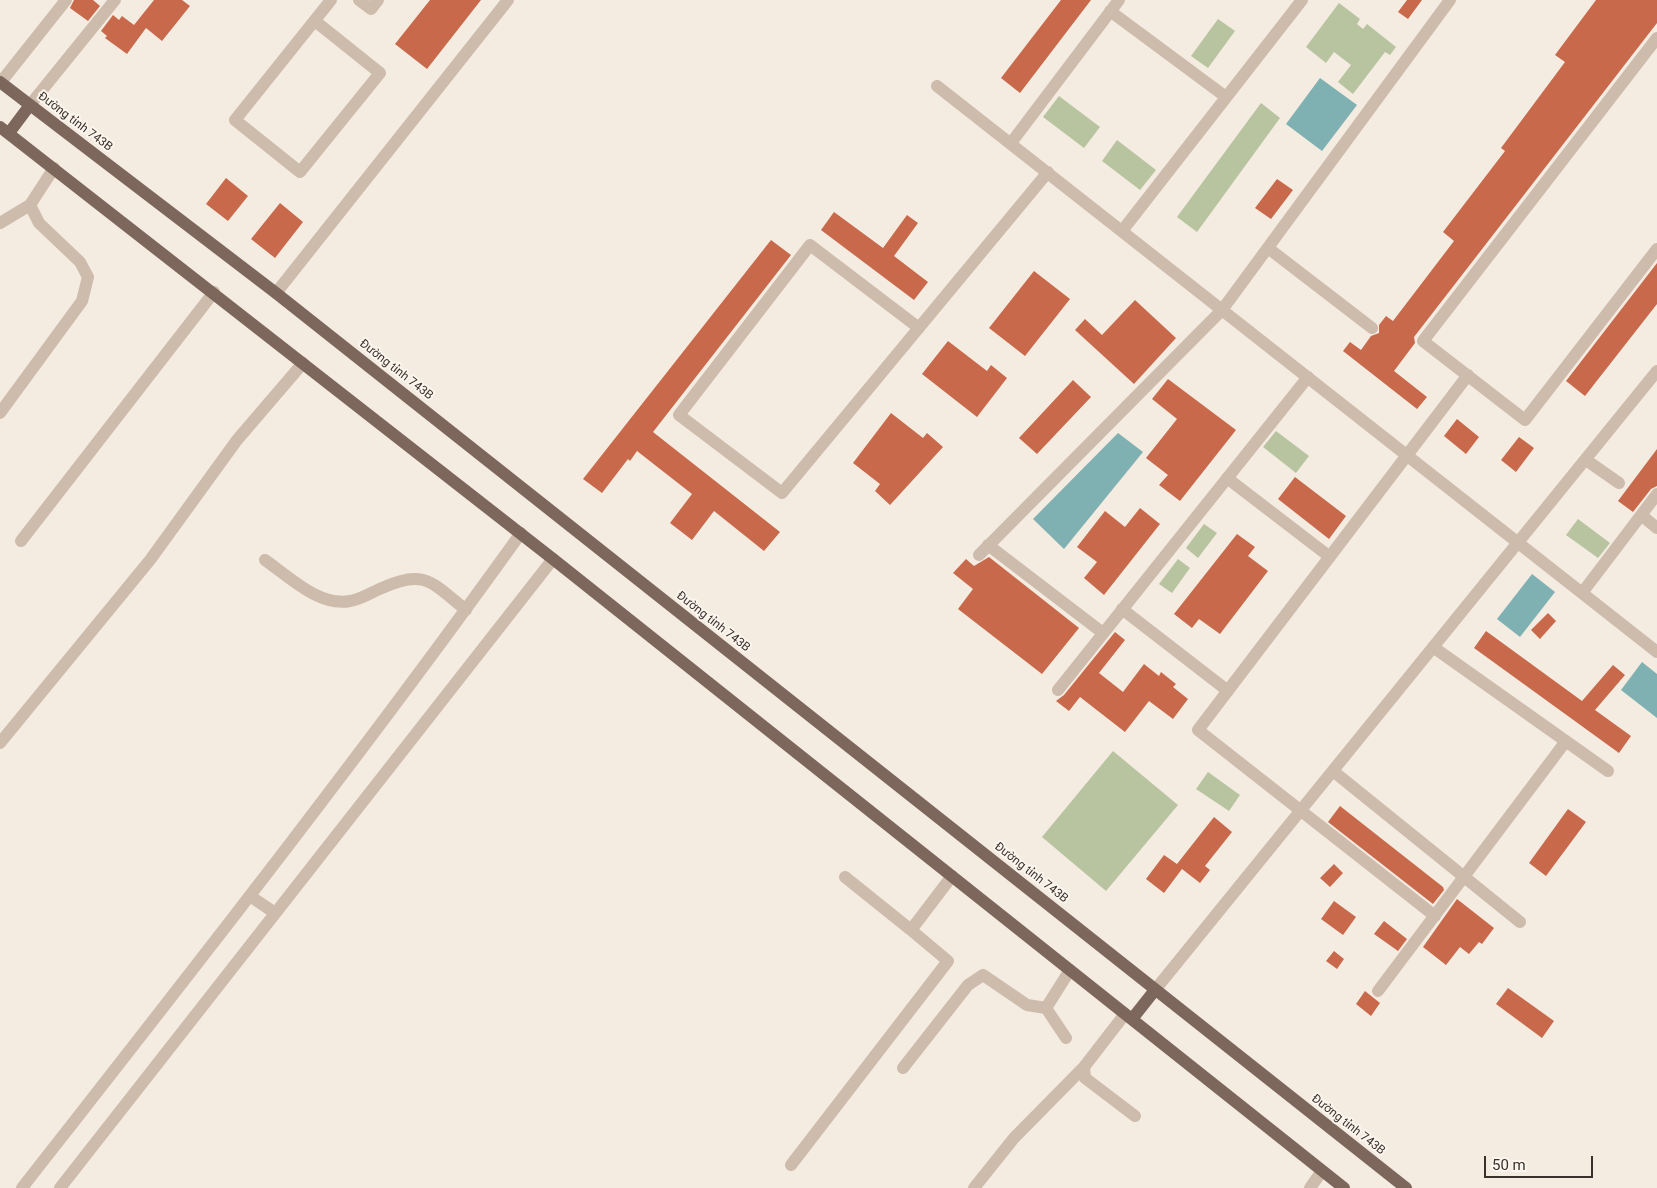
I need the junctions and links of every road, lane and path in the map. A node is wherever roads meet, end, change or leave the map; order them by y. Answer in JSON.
{"nodes":[{"id":1,"x":66,"y":0,"type":"edge"},
{"id":2,"x":115,"y":0,"type":"edge"},
{"id":3,"x":331,"y":0,"type":"edge"},
{"id":4,"x":359,"y":0,"type":"edge"},
{"id":5,"x":378,"y":0,"type":"edge"},
{"id":6,"x":508,"y":0,"type":"edge"},
{"id":7,"x":1119,"y":0,"type":"edge"},
{"id":8,"x":1302,"y":0,"type":"edge"},
{"id":9,"x":1450,"y":0,"type":"edge"},
{"id":10,"x":1110,"y":11,"type":"junction"},
{"id":11,"x":315,"y":21,"type":"junction"},
{"id":12,"x":1657,"y":38,"type":"edge"},
{"id":13,"x":0,"y":82,"type":"edge"},
{"id":14,"x":937,"y":86,"type":"dead end"},
{"id":15,"x":1226,"y":97,"type":"junction"},
{"id":16,"x":30,"y":105,"type":"junction"},
{"id":17,"x":4,"y":130,"type":"edge"},
{"id":18,"x":1011,"y":143,"type":"junction"},
{"id":19,"x":54,"y":168,"type":"junction"},
{"id":20,"x":1048,"y":172,"type":"junction"},
{"id":21,"x":30,"y":206,"type":"junction"},
{"id":22,"x":0,"y":223,"type":"edge"},
{"id":23,"x":1122,"y":231,"type":"junction"},
{"id":24,"x":1268,"y":248,"type":"junction"},
{"id":25,"x":1657,"y":249,"type":"edge"},
{"id":26,"x":214,"y":292,"type":"junction"},
{"id":27,"x":276,"y":293,"type":"junction"},
{"id":28,"x":1222,"y":310,"type":"junction"},
{"id":29,"x":919,"y":328,"type":"junction"},
{"id":30,"x":1372,"y":328,"type":"dead end"},
{"id":31,"x":303,"y":363,"type":"junction"},
{"id":32,"x":1657,"y":371,"type":"edge"},
{"id":33,"x":1468,"y":375,"type":"junction"},
{"id":34,"x":1308,"y":377,"type":"junction"},
{"id":35,"x":0,"y":413,"type":"edge"},
{"id":36,"x":1407,"y":456,"type":"junction"},
{"id":37,"x":1586,"y":460,"type":"junction"},
{"id":38,"x":1227,"y":478,"type":"junction"},
{"id":39,"x":1619,"y":483,"type":"dead end"},
{"id":40,"x":1657,"y":494,"type":"edge"},
{"id":41,"x":1641,"y":516,"type":"junction"},
{"id":42,"x":1657,"y":528,"type":"edge"},
{"id":43,"x":521,"y":533,"type":"junction"},
{"id":44,"x":21,"y":540,"type":"dead end"},
{"id":45,"x":1518,"y":543,"type":"junction"},
{"id":46,"x":988,"y":545,"type":"junction"},
{"id":47,"x":979,"y":555,"type":"dead end"},
{"id":48,"x":1330,"y":557,"type":"junction"},
{"id":49,"x":553,"y":558,"type":"junction"},
{"id":50,"x":265,"y":560,"type":"dead end"},
{"id":51,"x":1582,"y":593,"type":"junction"},
{"id":52,"x":466,"y":610,"type":"junction"},
{"id":53,"x":1122,"y":610,"type":"junction"},
{"id":54,"x":1103,"y":634,"type":"junction"},
{"id":55,"x":1433,"y":647,"type":"junction"},
{"id":56,"x":1657,"y":652,"type":"edge"},
{"id":57,"x":1058,"y":690,"type":"dead end"},
{"id":58,"x":1228,"y":691,"type":"junction"},
{"id":59,"x":1566,"y":742,"type":"junction"},
{"id":60,"x":0,"y":743,"type":"edge"},
{"id":61,"x":1333,"y":771,"type":"junction"},
{"id":62,"x":1608,"y":771,"type":"dead end"},
{"id":63,"x":1301,"y":810,"type":"junction"},
{"id":64,"x":952,"y":876,"type":"junction"},
{"id":65,"x":845,"y":877,"type":"dead end"},
{"id":66,"x":1464,"y":877,"type":"junction"},
{"id":67,"x":250,"y":896,"type":"junction"},
{"id":68,"x":275,"y":912,"type":"junction"},
{"id":69,"x":1435,"y":916,"type":"junction"},
{"id":70,"x":1520,"y":922,"type":"dead end"},
{"id":71,"x":911,"y":930,"type":"junction"},
{"id":72,"x":1070,"y":970,"type":"junction"},
{"id":73,"x":1155,"y":990,"type":"junction"},
{"id":74,"x":1378,"y":991,"type":"dead end"},
{"id":75,"x":1046,"y":1008,"type":"junction"},
{"id":76,"x":1129,"y":1016,"type":"junction"},
{"id":77,"x":1066,"y":1038,"type":"dead end"},
{"id":78,"x":1084,"y":1067,"type":"junction"},
{"id":79,"x":903,"y":1068,"type":"dead end"},
{"id":80,"x":1135,"y":1116,"type":"dead end"},
{"id":81,"x":791,"y":1166,"type":"dead end"},
{"id":82,"x":1322,"y":1171,"type":"junction"},
{"id":83,"x":22,"y":1188,"type":"edge"},
{"id":84,"x":60,"y":1188,"type":"edge"},
{"id":85,"x":974,"y":1188,"type":"edge"},
{"id":86,"x":1310,"y":1188,"type":"edge"},
{"id":87,"x":1344,"y":1188,"type":"edge"},
{"id":88,"x":1406,"y":1188,"type":"edge"}],
"edges":[{"from":1,"to":13,"type":"street"},
{"from":2,"to":16,"type":"street"},
{"from":3,"to":11,"type":"street"},
{"from":4,"to":5,"type":"street"},
{"from":6,"to":27,"type":"street"},
{"from":7,"to":10,"type":"street"},
{"from":8,"to":15,"type":"street"},
{"from":9,"to":24,"type":"street"},
{"from":10,"to":15,"type":"street"},
{"from":10,"to":18,"type":"street"},
{"from":11,"to":11,"type":"street"},
{"from":12,"to":33,"type":"street"},
{"from":13,"to":16,"type":"main road","name":"Đường tỉnh 743B"},
{"from":14,"to":18,"type":"street"},
{"from":15,"to":23,"type":"street"},
{"from":16,"to":17,"type":"main road"},
{"from":16,"to":27,"type":"main road","name":"Đường tỉnh 743B"},
{"from":17,"to":19,"type":"main road"},
{"from":18,"to":20,"type":"street"},
{"from":19,"to":21,"type":"street"},
{"from":19,"to":26,"type":"main road"},
{"from":20,"to":23,"type":"street"},
{"from":20,"to":29,"type":"street"},
{"from":21,"to":22,"type":"street"},
{"from":21,"to":35,"type":"street"},
{"from":23,"to":28,"type":"street"},
{"from":24,"to":28,"type":"street"},
{"from":24,"to":30,"type":"street"},
{"from":25,"to":33,"type":"street"},
{"from":26,"to":31,"type":"main road"},
{"from":26,"to":44,"type":"street"},
{"from":27,"to":73,"type":"main road","name":"Đường tỉnh 743B"},
{"from":28,"to":34,"type":"street"},
{"from":28,"to":46,"type":"street"},
{"from":29,"to":29,"type":"street"},
{"from":31,"to":43,"type":"main road"},
{"from":31,"to":60,"type":"street"},
{"from":32,"to":37,"type":"street"},
{"from":33,"to":36,"type":"street"},
{"from":34,"to":36,"type":"street"},
{"from":34,"to":38,"type":"street"},
{"from":36,"to":45,"type":"street"},
{"from":36,"to":48,"type":"street"},
{"from":37,"to":39,"type":"street"},
{"from":37,"to":45,"type":"street"},
{"from":38,"to":48,"type":"street"},
{"from":38,"to":53,"type":"street"},
{"from":40,"to":41,"type":"street"},
{"from":41,"to":42,"type":"street"},
{"from":41,"to":51,"type":"street"},
{"from":43,"to":49,"type":"main road"},
{"from":43,"to":52,"type":"street"},
{"from":45,"to":51,"type":"street"},
{"from":45,"to":55,"type":"street"},
{"from":46,"to":47,"type":"street"},
{"from":46,"to":54,"type":"street"},
{"from":48,"to":58,"type":"street"},
{"from":49,"to":64,"type":"main road"},
{"from":49,"to":68,"type":"street"},
{"from":50,"to":52,"type":"street"},
{"from":51,"to":56,"type":"street"},
{"from":52,"to":67,"type":"street"},
{"from":53,"to":54,"type":"street"},
{"from":53,"to":58,"type":"street"},
{"from":54,"to":57,"type":"street"},
{"from":55,"to":59,"type":"street"},
{"from":55,"to":61,"type":"street"},
{"from":58,"to":63,"type":"street"},
{"from":59,"to":62,"type":"street"},
{"from":59,"to":66,"type":"street"},
{"from":61,"to":63,"type":"street"},
{"from":61,"to":66,"type":"street"},
{"from":63,"to":69,"type":"street"},
{"from":63,"to":73,"type":"street"},
{"from":64,"to":71,"type":"street"},
{"from":64,"to":72,"type":"main road"},
{"from":65,"to":71,"type":"street"},
{"from":66,"to":69,"type":"street"},
{"from":66,"to":70,"type":"street"},
{"from":67,"to":68,"type":"street"},
{"from":67,"to":83,"type":"street"},
{"from":68,"to":84,"type":"street"},
{"from":69,"to":74,"type":"street"},
{"from":71,"to":81,"type":"street"},
{"from":72,"to":75,"type":"street"},
{"from":72,"to":76,"type":"main road"},
{"from":73,"to":76,"type":"main road"},
{"from":73,"to":88,"type":"main road","name":"Đường tỉnh 743B"},
{"from":75,"to":77,"type":"street"},
{"from":75,"to":79,"type":"street"},
{"from":76,"to":78,"type":"street"},
{"from":76,"to":82,"type":"main road"},
{"from":78,"to":80,"type":"street"},
{"from":78,"to":85,"type":"street"},
{"from":82,"to":86,"type":"street"},
{"from":82,"to":87,"type":"main road"}]}
